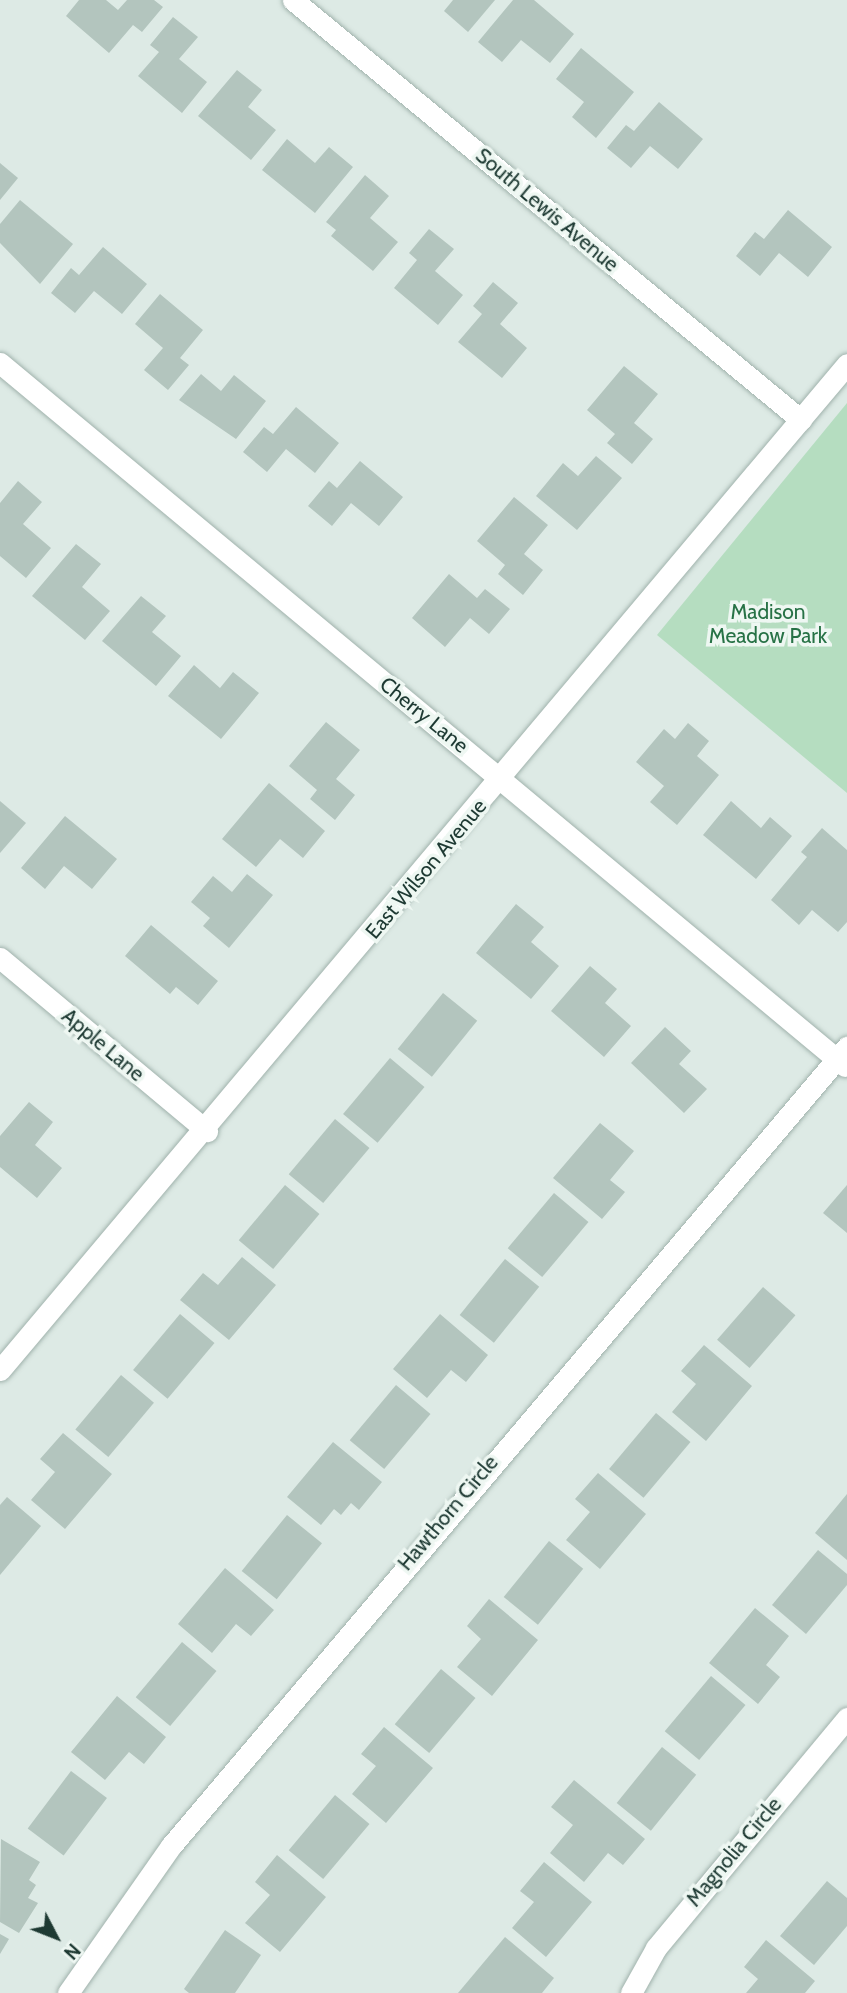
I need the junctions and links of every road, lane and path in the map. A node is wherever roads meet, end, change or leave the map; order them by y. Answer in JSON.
{"nodes":[{"id":1,"x":293,"y":0,"type":"edge"},
{"id":2,"x":0,"y":363,"type":"edge"},
{"id":3,"x":847,"y":364,"type":"edge"},
{"id":4,"x":801,"y":420,"type":"junction"},
{"id":5,"x":503,"y":776,"type":"junction"},
{"id":6,"x":0,"y":958,"type":"edge"},
{"id":7,"x":844,"y":1058,"type":"edge"},
{"id":8,"x":207,"y":1131,"type":"junction"},
{"id":9,"x":0,"y":1370,"type":"edge"},
{"id":10,"x":847,"y":1718,"type":"edge"},
{"id":11,"x":68,"y":1993,"type":"edge"},
{"id":12,"x":631,"y":1993,"type":"edge"}],
"edges":[{"from":1,"to":4,"type":"street","name":"South Lewis Avenue"},
{"from":2,"to":5,"type":"street","name":"Cherry Lane"},
{"from":3,"to":4,"type":"street","name":"East Wilson Avenue"},
{"from":4,"to":5,"type":"street","name":"East Wilson Avenue"},
{"from":5,"to":7,"type":"street","name":"Cherry Lane"},
{"from":5,"to":8,"type":"street","name":"East Wilson Avenue"},
{"from":6,"to":8,"type":"street","name":"Apple Lane"},
{"from":7,"to":11,"type":"street","name":"Hawthorn Circle"},
{"from":8,"to":9,"type":"street","name":"East Wilson Avenue"},
{"from":10,"to":12,"type":"street","name":"Magnolia Circle"}]}
